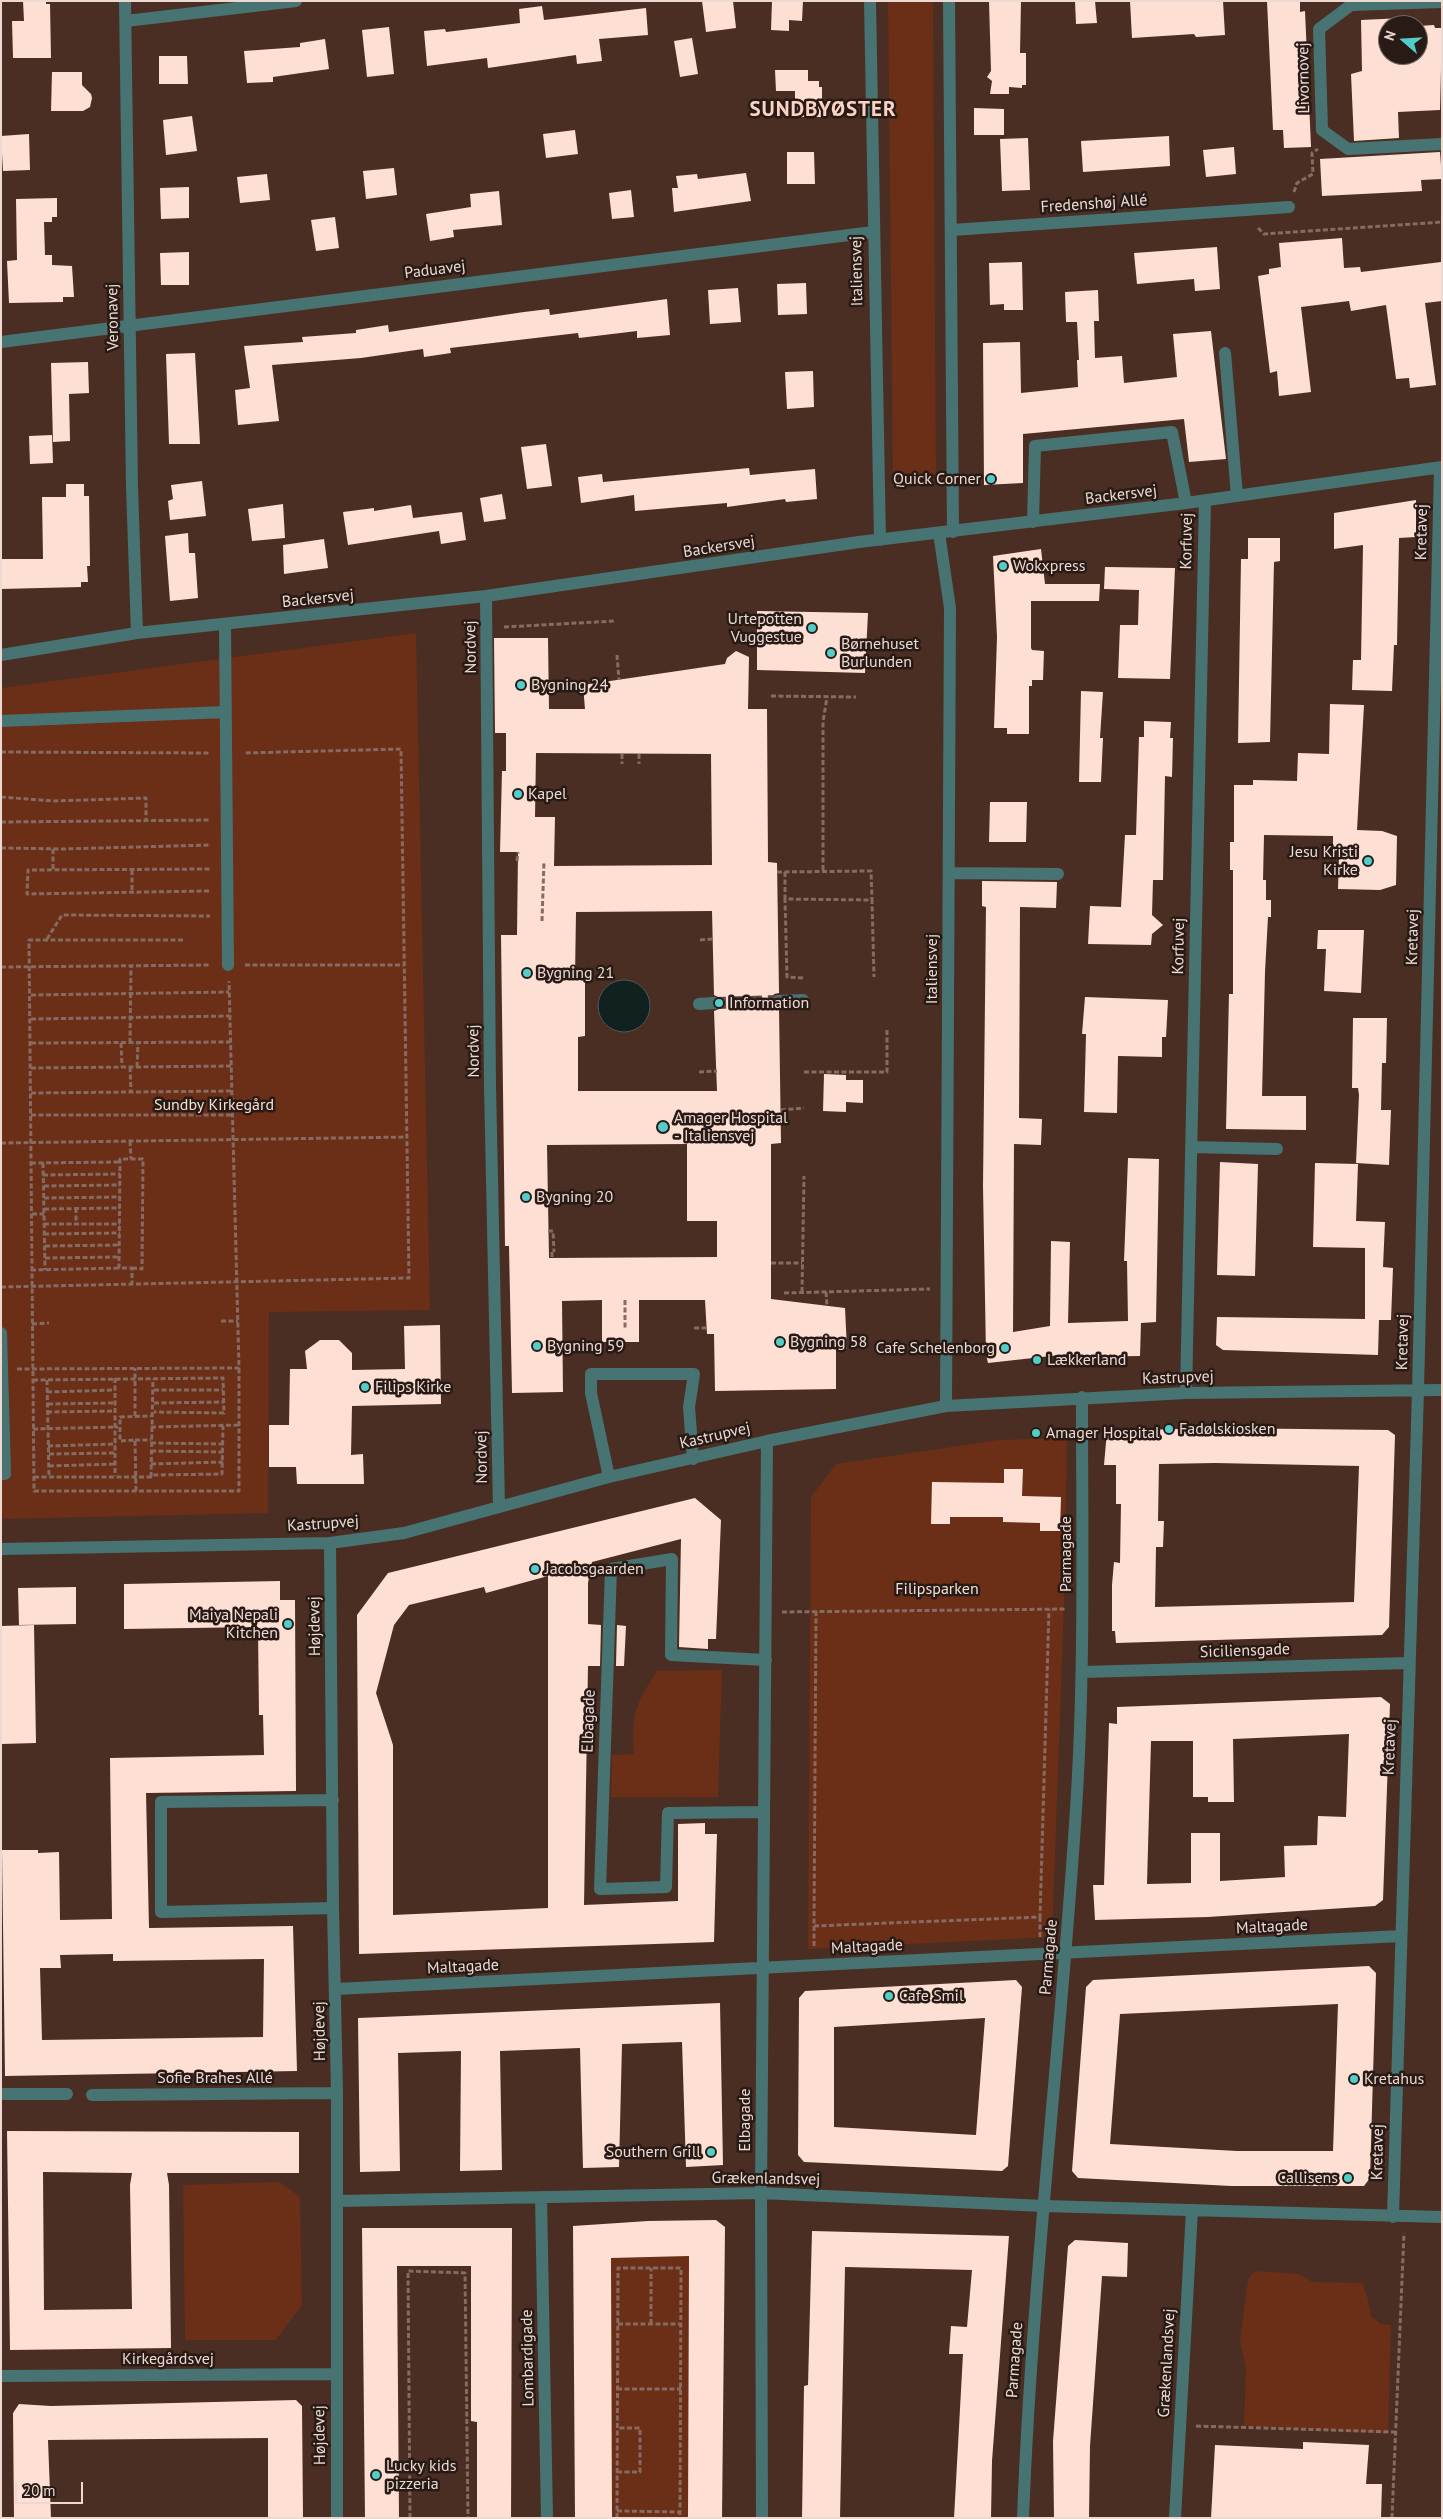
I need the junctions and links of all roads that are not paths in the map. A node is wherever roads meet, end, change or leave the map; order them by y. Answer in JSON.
{"nodes":[{"id":1,"x":125,"y":1,"type":"edge"},
{"id":2,"x":296,"y":1,"type":"edge"},
{"id":3,"x":870,"y":1,"type":"edge"},
{"id":4,"x":949,"y":1,"type":"edge"},
{"id":5,"x":1442,"y":2,"type":"edge"},
{"id":6,"x":126,"y":21,"type":"junction"},
{"id":7,"x":1442,"y":144,"type":"edge"},
{"id":8,"x":1289,"y":207,"type":"road end"},
{"id":9,"x":952,"y":230,"type":"junction"},
{"id":10,"x":873,"y":232,"type":"junction"},
{"id":11,"x":130,"y":325,"type":"junction"},
{"id":12,"x":1,"y":342,"type":"edge"},
{"id":13,"x":1225,"y":353,"type":"dead end"},
{"id":14,"x":1441,"y":468,"type":"edge"},
{"id":15,"x":1237,"y":496,"type":"junction"},
{"id":16,"x":1204,"y":500,"type":"junction"},
{"id":17,"x":1186,"y":503,"type":"junction"},
{"id":18,"x":1033,"y":522,"type":"junction"},
{"id":19,"x":953,"y":532,"type":"junction"},
{"id":20,"x":939,"y":533,"type":"junction"},
{"id":21,"x":880,"y":540,"type":"junction"},
{"id":22,"x":486,"y":596,"type":"junction"},
{"id":23,"x":225,"y":625,"type":"junction"},
{"id":24,"x":138,"y":633,"type":"junction"},
{"id":25,"x":1,"y":655,"type":"edge"},
{"id":26,"x":226,"y":712,"type":"junction"},
{"id":27,"x":1,"y":721,"type":"edge"},
{"id":28,"x":949,"y":873,"type":"junction"},
{"id":29,"x":1058,"y":874,"type":"dead end"},
{"id":30,"x":228,"y":965,"type":"road end"},
{"id":31,"x":803,"y":1000,"type":"dead end"},
{"id":32,"x":780,"y":1001,"type":"tunnel mouth"},
{"id":33,"x":699,"y":1004,"type":"dead end"},
{"id":34,"x":714,"y":1004,"type":"tunnel mouth"},
{"id":35,"x":1191,"y":1147,"type":"junction"},
{"id":36,"x":1277,"y":1149,"type":"dead end"},
{"id":37,"x":1,"y":1334,"type":"edge"},
{"id":38,"x":2,"y":1369,"type":"edge"},
{"id":39,"x":1418,"y":1390,"type":"junction"},
{"id":40,"x":1442,"y":1390,"type":"edge"},
{"id":41,"x":1186,"y":1393,"type":"junction"},
{"id":42,"x":1082,"y":1397,"type":"junction"},
{"id":43,"x":946,"y":1406,"type":"junction"},
{"id":44,"x":767,"y":1441,"type":"junction"},
{"id":45,"x":694,"y":1459,"type":"junction"},
{"id":46,"x":1,"y":1474,"type":"edge"},
{"id":47,"x":609,"y":1477,"type":"junction"},
{"id":48,"x":499,"y":1506,"type":"junction"},
{"id":49,"x":330,"y":1543,"type":"junction"},
{"id":50,"x":1,"y":1549,"type":"edge"},
{"id":51,"x":766,"y":1660,"type":"junction"},
{"id":52,"x":1409,"y":1663,"type":"junction"},
{"id":53,"x":1082,"y":1672,"type":"junction"},
{"id":54,"x":333,"y":1800,"type":"junction"},
{"id":55,"x":764,"y":1812,"type":"junction"},
{"id":56,"x":333,"y":1908,"type":"junction"},
{"id":57,"x":1401,"y":1936,"type":"junction"},
{"id":58,"x":1066,"y":1954,"type":"junction"},
{"id":59,"x":762,"y":1968,"type":"junction"},
{"id":60,"x":336,"y":1989,"type":"junction"},
{"id":61,"x":337,"y":2093,"type":"junction"},
{"id":62,"x":1,"y":2094,"type":"edge"},
{"id":63,"x":67,"y":2094,"type":"dead end"},
{"id":64,"x":92,"y":2095,"type":"dead end"},
{"id":65,"x":761,"y":2193,"type":"junction"},
{"id":66,"x":542,"y":2197,"type":"junction"},
{"id":67,"x":338,"y":2201,"type":"junction"},
{"id":68,"x":1044,"y":2206,"type":"junction"},
{"id":69,"x":1192,"y":2210,"type":"junction"},
{"id":70,"x":1398,"y":2217,"type":"junction"},
{"id":71,"x":1442,"y":2217,"type":"edge"},
{"id":72,"x":335,"y":2374,"type":"junction"},
{"id":73,"x":1,"y":2376,"type":"edge"},
{"id":74,"x":337,"y":2518,"type":"edge"},
{"id":75,"x":547,"y":2518,"type":"edge"},
{"id":76,"x":762,"y":2518,"type":"edge"},
{"id":77,"x":1023,"y":2518,"type":"edge"},
{"id":78,"x":1175,"y":2518,"type":"edge"}],
"edges":[{"from":1,"to":6,"type":"street","name":"Veronavej"},
{"from":2,"to":6,"type":"street"},
{"from":3,"to":10,"type":"street","name":"Italiensvej"},
{"from":4,"to":9,"type":"street"},
{"from":5,"to":7,"type":"street","name":"Livornovej"},
{"from":6,"to":11,"type":"street","name":"Veronavej"},
{"from":8,"to":9,"type":"street","name":"Fredenshøj Allé"},
{"from":9,"to":19,"type":"street"},
{"from":10,"to":11,"type":"street","name":"Paduavej"},
{"from":10,"to":21,"type":"street","name":"Italiensvej"},
{"from":11,"to":12,"type":"street","name":"Paduavej"},
{"from":11,"to":24,"type":"street","name":"Veronavej"},
{"from":13,"to":15,"type":"street"},
{"from":14,"to":15,"type":"street","name":"Backersvej"},
{"from":14,"to":39,"type":"street","name":"Kretavej"},
{"from":15,"to":16,"type":"street","name":"Backersvej"},
{"from":16,"to":17,"type":"street","name":"Backersvej"},
{"from":16,"to":35,"type":"street","name":"Korfuvej"},
{"from":17,"to":18,"type":"street","name":"Backersvej"},
{"from":17,"to":18,"type":"street"},
{"from":18,"to":19,"type":"street","name":"Backersvej"},
{"from":19,"to":20,"type":"street","name":"Backersvej"},
{"from":20,"to":21,"type":"street","name":"Backersvej"},
{"from":20,"to":28,"type":"street","name":"Italiensvej"},
{"from":21,"to":22,"type":"street","name":"Backersvej"},
{"from":22,"to":23,"type":"street","name":"Backersvej"},
{"from":22,"to":48,"type":"street","name":"Nordvej"},
{"from":23,"to":24,"type":"street","name":"Backersvej"},
{"from":23,"to":26,"type":"street"},
{"from":24,"to":25,"type":"street","name":"Backersvej"},
{"from":26,"to":27,"type":"street"},
{"from":26,"to":30,"type":"street"},
{"from":28,"to":29,"type":"street"},
{"from":28,"to":43,"type":"street","name":"Italiensvej"},
{"from":31,"to":32,"type":"street"},
{"from":33,"to":34,"type":"street"},
{"from":35,"to":36,"type":"street"},
{"from":35,"to":41,"type":"street","name":"Korfuvej"},
{"from":37,"to":38,"type":"street"},
{"from":38,"to":46,"type":"street"},
{"from":39,"to":40,"type":"street","name":"Kastrupvej"},
{"from":39,"to":41,"type":"street","name":"Kastrupvej"},
{"from":39,"to":52,"type":"street","name":"Kretavej"},
{"from":41,"to":42,"type":"street","name":"Kastrupvej"},
{"from":42,"to":43,"type":"street","name":"Kastrupvej"},
{"from":42,"to":53,"type":"street","name":"Parmagade"},
{"from":43,"to":44,"type":"street","name":"Kastrupvej"},
{"from":44,"to":45,"type":"street","name":"Kastrupvej"},
{"from":44,"to":51,"type":"street","name":"Elbagade"},
{"from":45,"to":47,"type":"street","name":"Kastrupvej"},
{"from":45,"to":47,"type":"street"},
{"from":47,"to":48,"type":"street","name":"Kastrupvej"},
{"from":48,"to":49,"type":"street","name":"Kastrupvej"},
{"from":49,"to":50,"type":"street","name":"Kastrupvej"},
{"from":49,"to":54,"type":"street","name":"Højdevej"},
{"from":51,"to":55,"type":"street","name":"Elbagade"},
{"from":51,"to":55,"type":"street","name":"Elbagade"},
{"from":52,"to":53,"type":"street","name":"Siciliensgade"},
{"from":52,"to":57,"type":"street","name":"Kretavej"},
{"from":53,"to":58,"type":"street","name":"Parmagade"},
{"from":54,"to":56,"type":"street","name":"Højdevej"},
{"from":54,"to":56,"type":"street"},
{"from":55,"to":59,"type":"street","name":"Elbagade"},
{"from":56,"to":60,"type":"street","name":"Højdevej"},
{"from":57,"to":58,"type":"street","name":"Maltagade"},
{"from":57,"to":70,"type":"street","name":"Kretavej"},
{"from":58,"to":59,"type":"street","name":"Maltagade"},
{"from":58,"to":68,"type":"street","name":"Parmagade"},
{"from":59,"to":60,"type":"street","name":"Maltagade"},
{"from":59,"to":65,"type":"street","name":"Elbagade"},
{"from":60,"to":61,"type":"street","name":"Højdevej"},
{"from":61,"to":64,"type":"street","name":"Sofie Brahes Allé"},
{"from":61,"to":67,"type":"street","name":"Højdevej"},
{"from":62,"to":63,"type":"street"},
{"from":65,"to":66,"type":"street","name":"Grækenlandsvej"},
{"from":65,"to":68,"type":"street","name":"Grækenlandsvej"},
{"from":65,"to":76,"type":"street","name":"Elbagade"},
{"from":66,"to":67,"type":"street","name":"Grækenlandsvej"},
{"from":66,"to":75,"type":"street","name":"Lombardigade"},
{"from":67,"to":72,"type":"street","name":"Højdevej"},
{"from":68,"to":69,"type":"street","name":"Grækenlandsvej"},
{"from":68,"to":77,"type":"street","name":"Parmagade"},
{"from":69,"to":70,"type":"street","name":"Grækenlandsvej"},
{"from":69,"to":78,"type":"street","name":"Grækenlandsvej"},
{"from":70,"to":71,"type":"street","name":"Grækenlandsvej"},
{"from":72,"to":73,"type":"street","name":"Kirkegårdsvej"},
{"from":72,"to":74,"type":"street","name":"Højdevej"}]}
